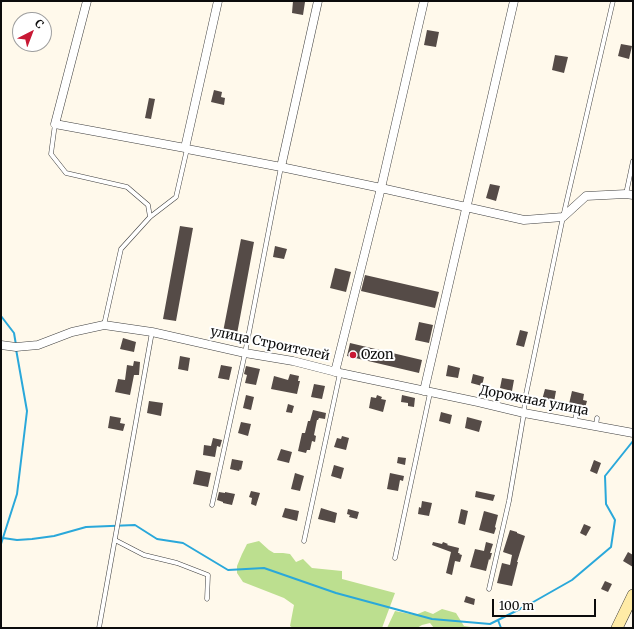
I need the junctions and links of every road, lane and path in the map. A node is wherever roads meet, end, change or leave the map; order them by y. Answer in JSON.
{"nodes":[{"id":1,"x":87,"y":1,"type":"edge"},
{"id":2,"x":218,"y":1,"type":"edge"},
{"id":3,"x":318,"y":1,"type":"edge"},
{"id":4,"x":424,"y":1,"type":"edge"},
{"id":5,"x":514,"y":1,"type":"edge"},
{"id":6,"x":613,"y":1,"type":"edge"},
{"id":7,"x":55,"y":124,"type":"junction"},
{"id":8,"x":186,"y":149,"type":"junction"},
{"id":9,"x":633,"y":161,"type":"edge"},
{"id":10,"x":281,"y":167,"type":"junction"},
{"id":11,"x":381,"y":188,"type":"junction"},
{"id":12,"x":629,"y":194,"type":"edge"},
{"id":13,"x":467,"y":208,"type":"junction"},
{"id":14,"x":563,"y":217,"type":"junction"},
{"id":15,"x":150,"y":218,"type":"junction"},
{"id":16,"x":104,"y":324,"type":"junction"},
{"id":17,"x":152,"y":332,"type":"junction"},
{"id":18,"x":1,"y":345,"type":"edge"},
{"id":19,"x":245,"y":354,"type":"junction"},
{"id":20,"x":337,"y":373,"type":"junction"},
{"id":21,"x":427,"y":392,"type":"junction"},
{"id":22,"x":524,"y":413,"type":"junction"},
{"id":23,"x":576,"y":413,"type":"dead end"},
{"id":24,"x":575,"y":422,"type":"junction"},
{"id":25,"x":633,"y":433,"type":"edge"},
{"id":26,"x":212,"y":505,"type":"dead end"},
{"id":27,"x":115,"y":540,"type":"junction"},
{"id":28,"x":304,"y":541,"type":"dead end"},
{"id":29,"x":395,"y":558,"type":"dead end"},
{"id":30,"x":489,"y":589,"type":"dead end"},
{"id":31,"x":633,"y":595,"type":"edge"},
{"id":32,"x":207,"y":599,"type":"dead end"},
{"id":33,"x":99,"y":628,"type":"edge"},
{"id":34,"x":617,"y":628,"type":"edge"}],
"edges":[{"from":1,"to":7,"type":"street"},
{"from":2,"to":8,"type":"street"},
{"from":3,"to":10,"type":"street"},
{"from":4,"to":11,"type":"street"},
{"from":5,"to":13,"type":"street"},
{"from":6,"to":14,"type":"lane"},
{"from":7,"to":8,"type":"street"},
{"from":7,"to":15,"type":"lane"},
{"from":8,"to":10,"type":"street"},
{"from":8,"to":15,"type":"lane"},
{"from":9,"to":12,"type":"lane"},
{"from":10,"to":11,"type":"street"},
{"from":10,"to":19,"type":"lane"},
{"from":11,"to":13,"type":"street"},
{"from":11,"to":20,"type":"street"},
{"from":12,"to":14,"type":"street"},
{"from":13,"to":14,"type":"street"},
{"from":13,"to":21,"type":"street"},
{"from":14,"to":22,"type":"lane"},
{"from":15,"to":16,"type":"lane"},
{"from":16,"to":17,"type":"street","name":"улица Строителей"},
{"from":16,"to":18,"type":"street"},
{"from":17,"to":19,"type":"street","name":"улица Строителей"},
{"from":17,"to":27,"type":"lane"},
{"from":19,"to":20,"type":"street","name":"улица Строителей"},
{"from":19,"to":26,"type":"lane"},
{"from":20,"to":21,"type":"street","name":"улица Строителей"},
{"from":20,"to":28,"type":"lane"},
{"from":21,"to":22,"type":"street","name":"Дорожная улица"},
{"from":21,"to":29,"type":"lane"},
{"from":22,"to":24,"type":"street","name":"Дорожная улица"},
{"from":22,"to":30,"type":"lane"},
{"from":23,"to":24,"type":"lane"},
{"from":24,"to":25,"type":"street","name":"Дорожная улица"},
{"from":27,"to":32,"type":"lane"},
{"from":27,"to":33,"type":"lane"},
{"from":31,"to":34,"type":"street"}]}
